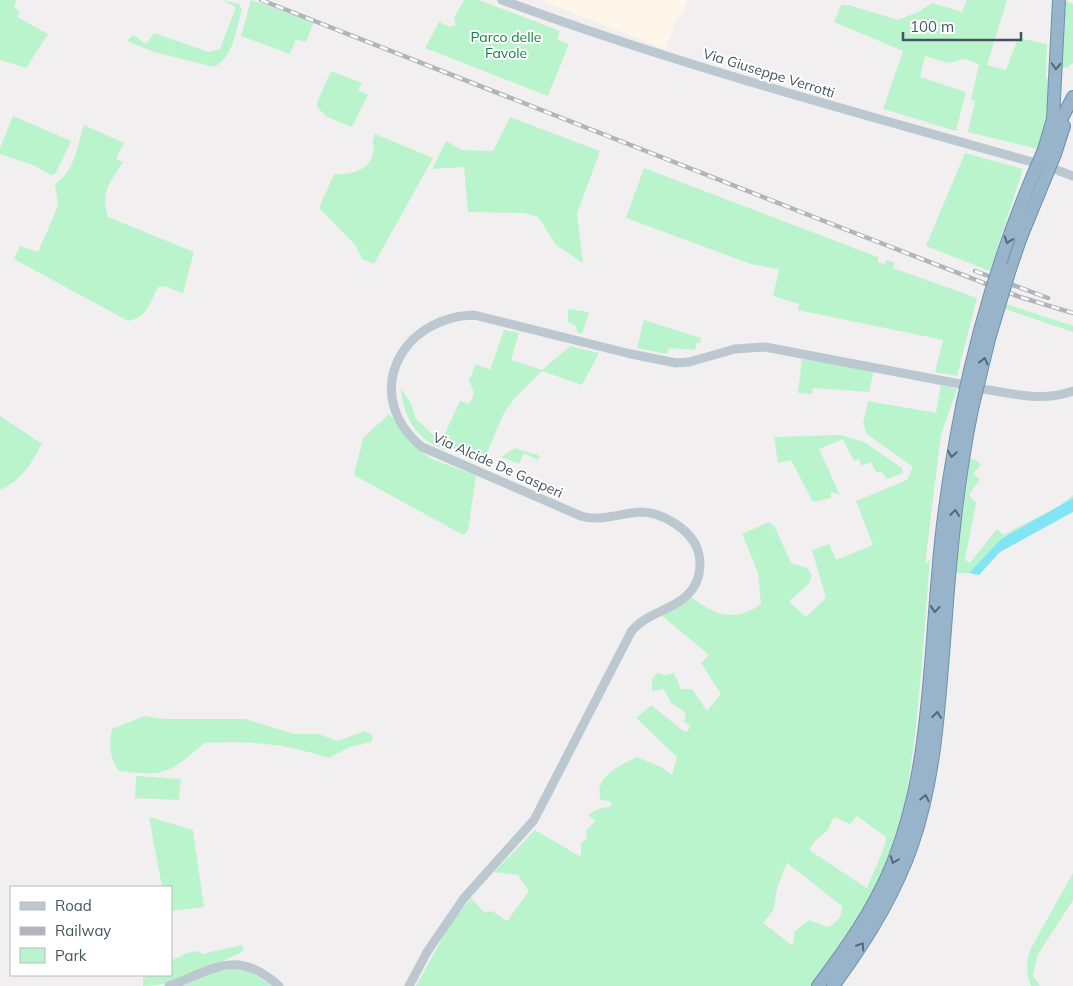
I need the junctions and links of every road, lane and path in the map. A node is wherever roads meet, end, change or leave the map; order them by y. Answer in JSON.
{"nodes":[{"id":1,"x":502,"y":0,"type":"edge"},
{"id":2,"x":1060,"y":0,"type":"edge"},
{"id":3,"x":1073,"y":97,"type":"edge"},
{"id":4,"x":1073,"y":104,"type":"edge"},
{"id":5,"x":1062,"y":122,"type":"edge"},
{"id":6,"x":1050,"y":152,"type":"junction"},
{"id":7,"x":1032,"y":162,"type":"dead end"},
{"id":8,"x":1054,"y":169,"type":"dead end"},
{"id":9,"x":1073,"y":176,"type":"edge"},
{"id":10,"x":960,"y":384,"type":"dead end"},
{"id":11,"x":983,"y":389,"type":"dead end"},
{"id":12,"x":1073,"y":391,"type":"edge"},
{"id":13,"x":925,"y":763,"type":"junction"},
{"id":14,"x":169,"y":986,"type":"edge"},
{"id":15,"x":279,"y":986,"type":"edge"},
{"id":16,"x":408,"y":986,"type":"edge"},
{"id":17,"x":818,"y":986,"type":"edge"},
{"id":18,"x":833,"y":986,"type":"edge"}],
"edges":[{"from":1,"to":7,"type":"street","name":"Via Giuseppe Verrotti"},
{"from":2,"to":5,"type":"highway","one_way":true},
{"from":3,"to":5,"type":"highway"},
{"from":4,"to":5,"type":"highway"},
{"from":5,"to":6,"type":"highway"},
{"from":5,"to":6,"type":"highway"},
{"from":6,"to":13,"type":"highway","bridge":true},
{"from":8,"to":9,"type":"street"},
{"from":10,"to":16,"type":"street","name":"Via Alcide De Gasperi"},
{"from":11,"to":12,"type":"street"},
{"from":13,"to":17,"type":"highway","one_way":true},
{"from":18,"to":13,"type":"highway","one_way":true},
{"from":14,"to":15,"type":"street"}]}
